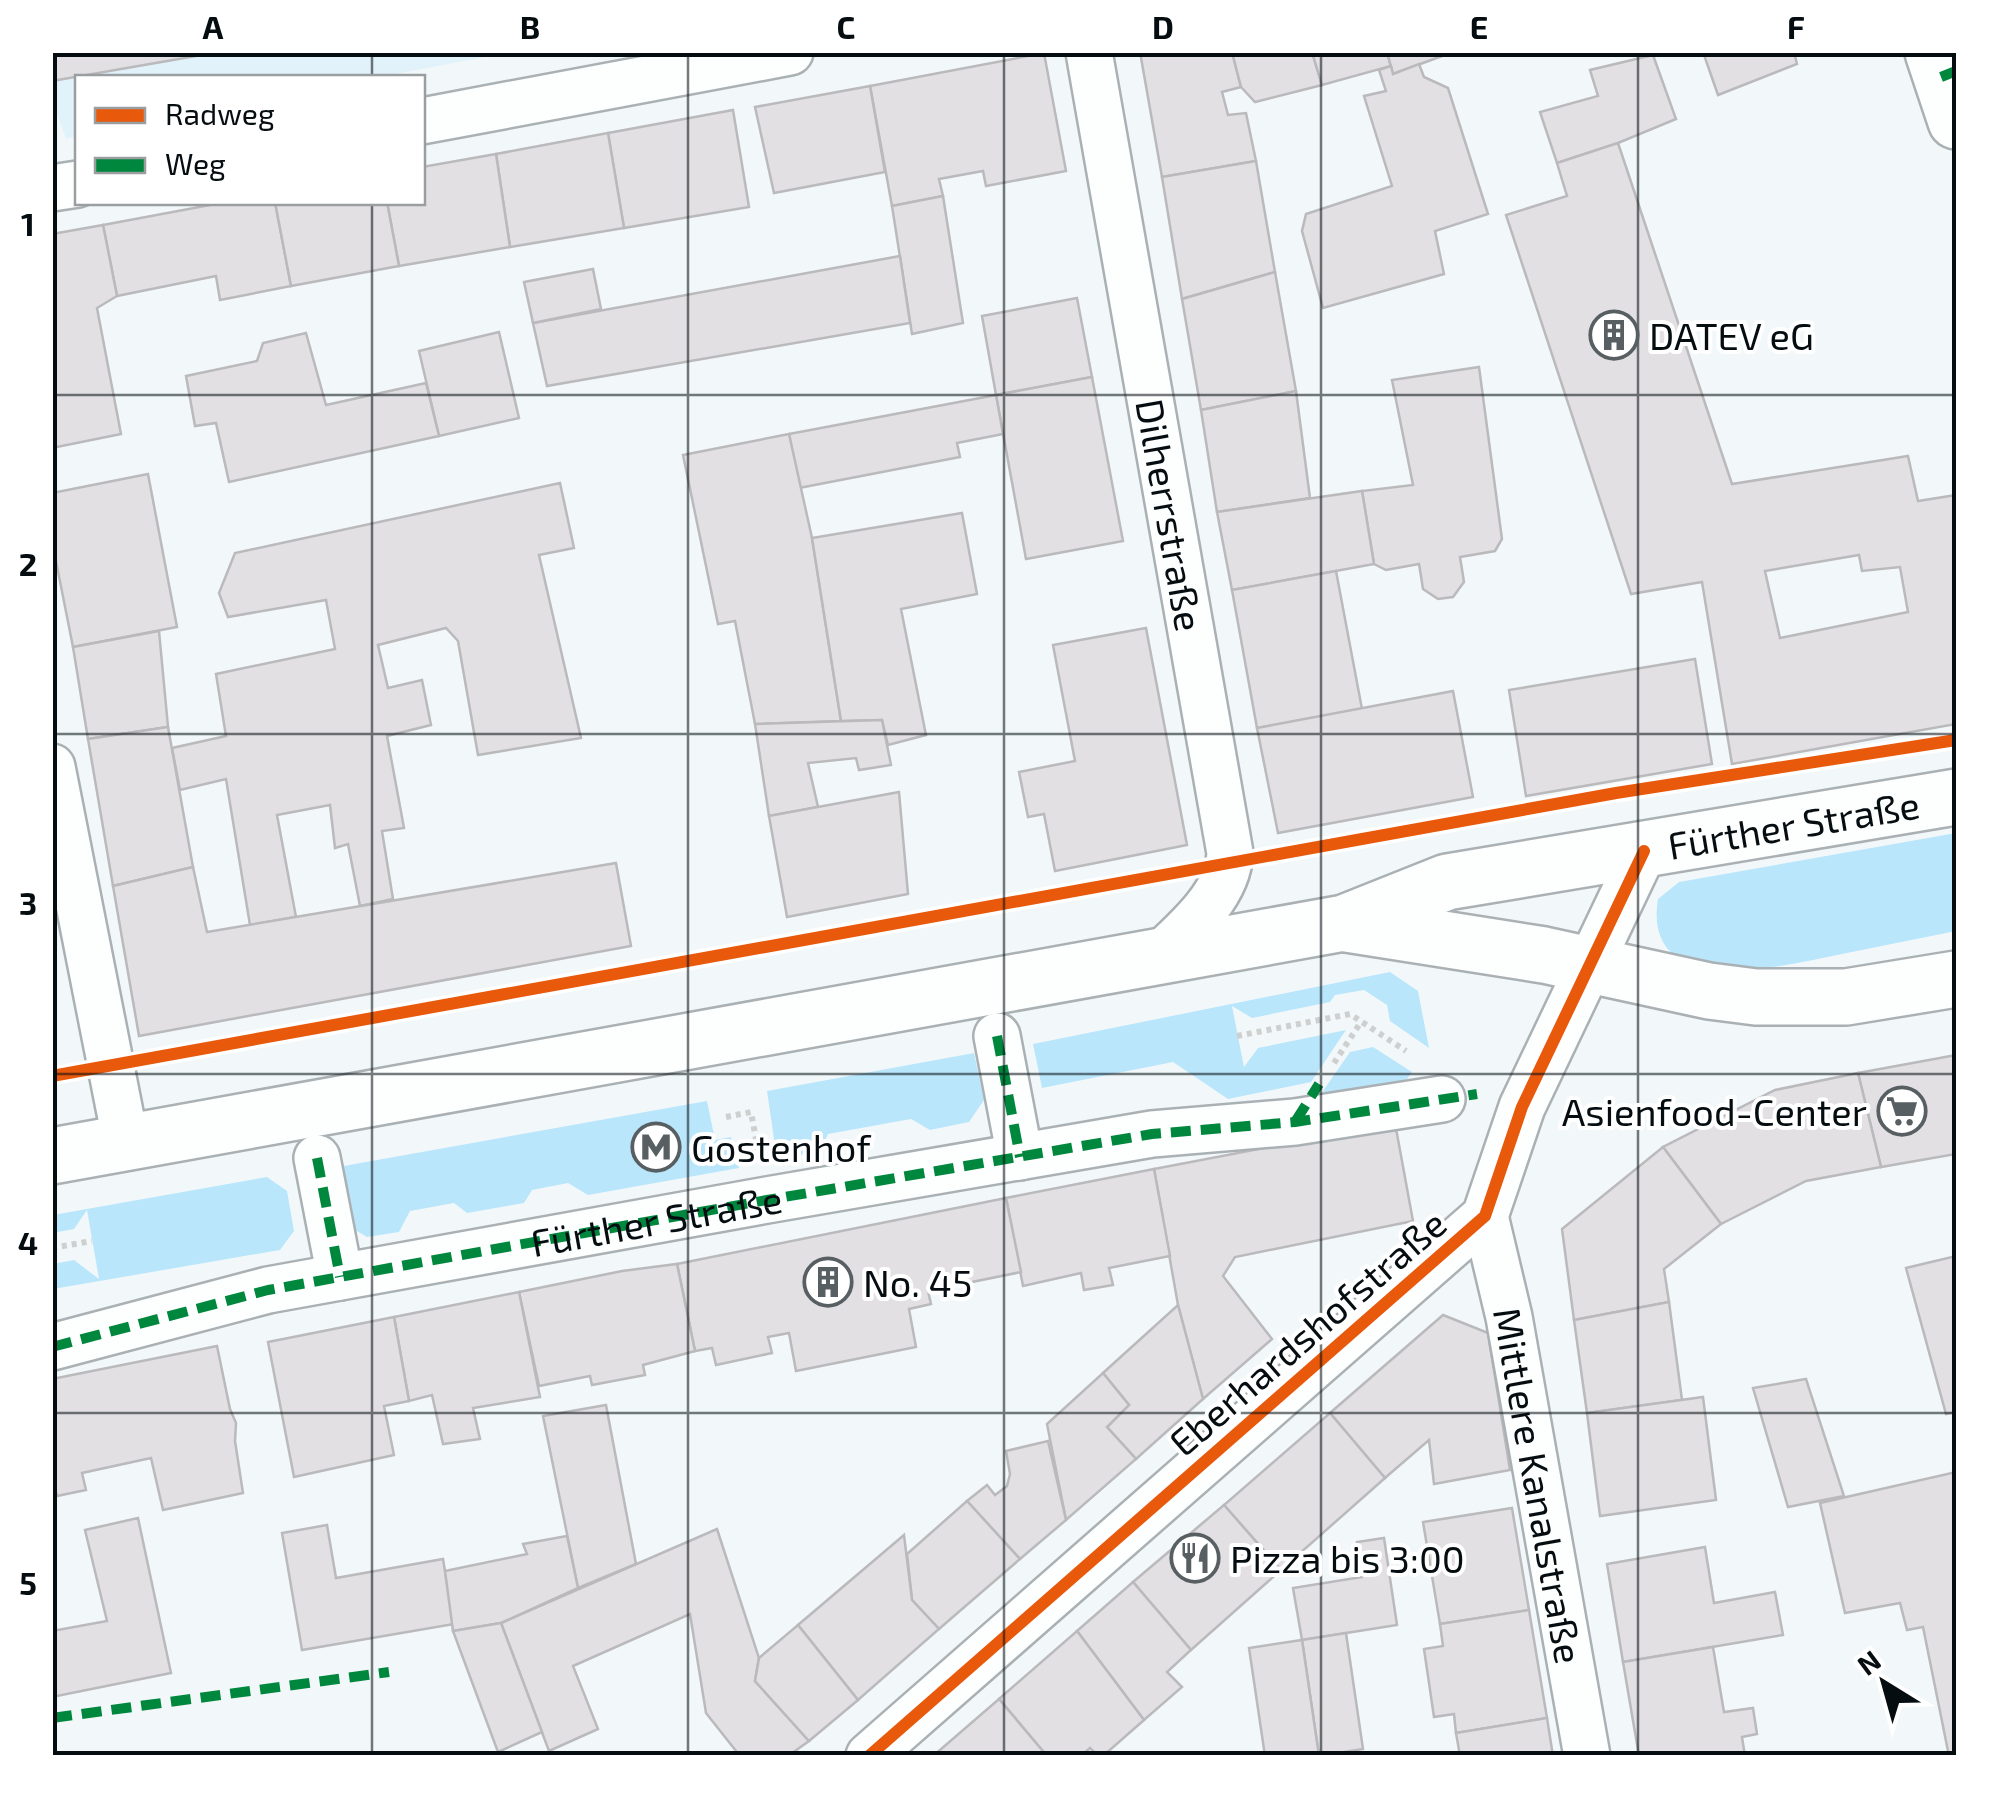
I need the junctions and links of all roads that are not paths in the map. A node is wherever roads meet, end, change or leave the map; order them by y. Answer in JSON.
{"nodes":[{"id":1,"x":790,"y":52,"type":"edge"},
{"id":2,"x":1089,"y":52,"type":"edge"},
{"id":3,"x":605,"y":70,"type":"edge"},
{"id":4,"x":425,"y":120,"type":"edge"},
{"id":5,"x":52,"y":767,"type":"edge"},
{"id":6,"x":1956,"y":797,"type":"edge"},
{"id":7,"x":1644,"y":851,"type":"junction"},
{"id":8,"x":1344,"y":923,"type":"junction"},
{"id":9,"x":1160,"y":956,"type":"junction"},
{"id":10,"x":1591,"y":965,"type":"junction"},
{"id":11,"x":1956,"y":979,"type":"edge"},
{"id":12,"x":997,"y":1036,"type":"dead end"},
{"id":13,"x":1331,"y":1066,"type":"road end"},
{"id":14,"x":1431,"y":1080,"type":"road end"},
{"id":15,"x":1295,"y":1122,"type":"junction"},
{"id":16,"x":126,"y":1143,"type":"junction"},
{"id":17,"x":52,"y":1156,"type":"edge"},
{"id":18,"x":1020,"y":1157,"type":"junction"},
{"id":19,"x":317,"y":1158,"type":"dead end"},
{"id":20,"x":1485,"y":1216,"type":"junction"},
{"id":21,"x":340,"y":1277,"type":"junction"},
{"id":22,"x":52,"y":1347,"type":"edge"},
{"id":23,"x":869,"y":1756,"type":"edge"},
{"id":24,"x":1587,"y":1756,"type":"edge"}],
"edges":[{"from":1,"to":3,"type":"street"},
{"from":2,"to":9,"type":"street","name":"Dilherrstraße"},
{"from":3,"to":4,"type":"street"},
{"from":5,"to":16,"type":"street"},
{"from":6,"to":7,"type":"main road","name":"Fürther Straße"},
{"from":7,"to":8,"type":"main road","name":"Fürther Straße"},
{"from":7,"to":10,"type":"street","name":"Eberhardshofstraße"},
{"from":8,"to":9,"type":"main road","name":"Fürther Straße"},
{"from":8,"to":10,"type":"main road","name":"Fürther Straße"},
{"from":9,"to":16,"type":"main road","name":"Fürther Straße"},
{"from":10,"to":11,"type":"main road","name":"Fürther Straße"},
{"from":10,"to":20,"type":"street","name":"Eberhardshofstraße"},
{"from":12,"to":18,"type":"street"},
{"from":13,"to":15,"type":"street"},
{"from":14,"to":15,"type":"street","name":"Fürther Straße"},
{"from":15,"to":18,"type":"street","name":"Fürther Straße"},
{"from":16,"to":17,"type":"main road","name":"Fürther Straße"},
{"from":18,"to":21,"type":"street","name":"Fürther Straße"},
{"from":19,"to":21,"type":"street"},
{"from":20,"to":23,"type":"street","name":"Eberhardshofstraße"},
{"from":20,"to":24,"type":"street","name":"Mittlere Kanalstraße"},
{"from":21,"to":22,"type":"street","name":"Fürther Straße"}]}
